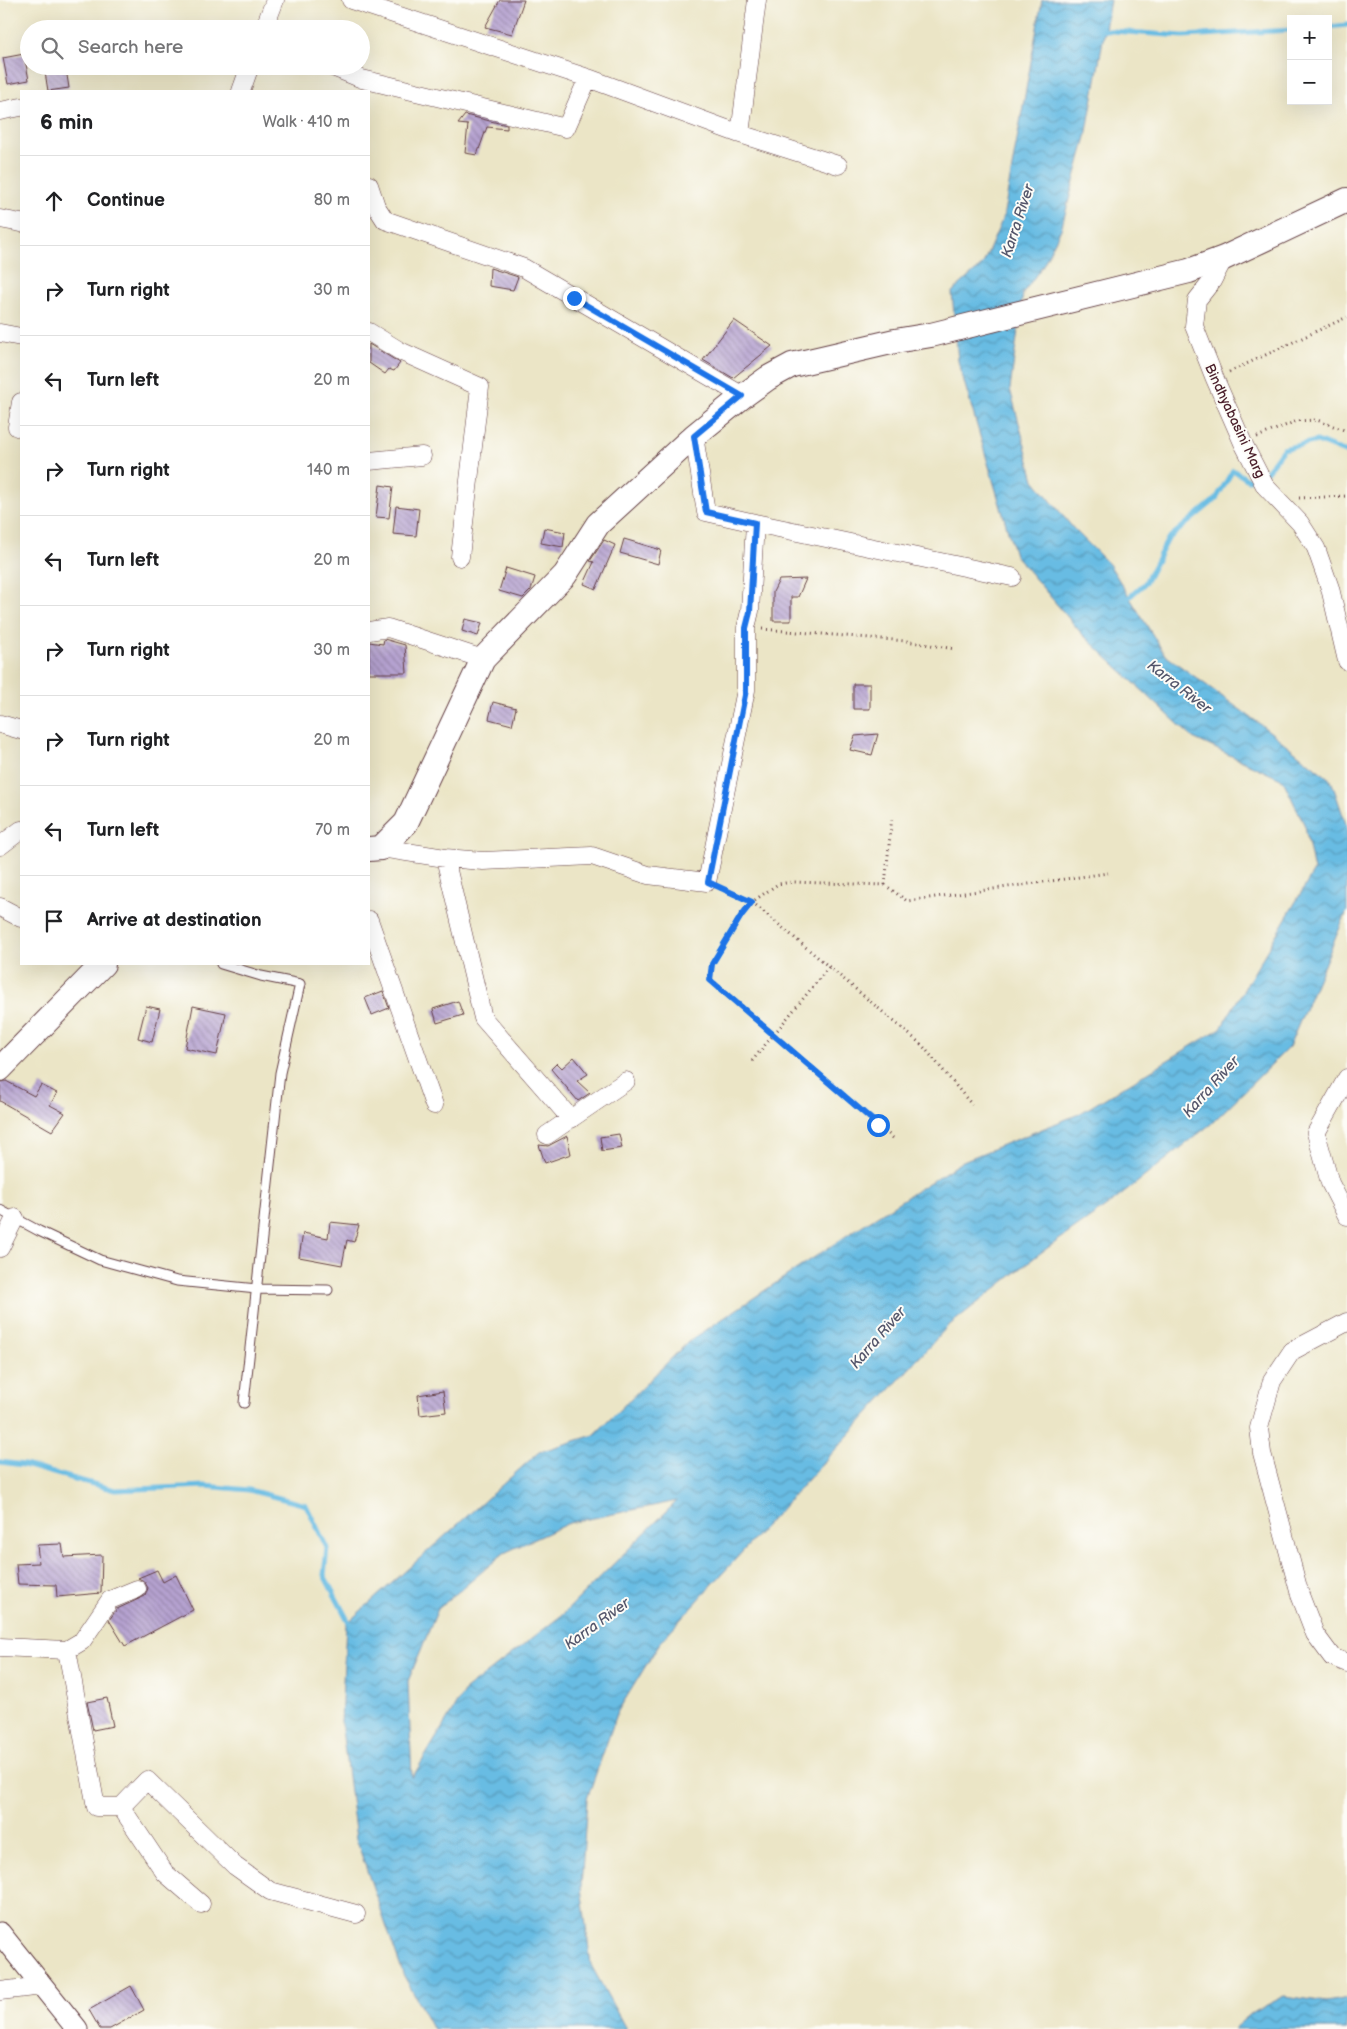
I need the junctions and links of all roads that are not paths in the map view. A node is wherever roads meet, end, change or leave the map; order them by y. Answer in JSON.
{"nodes":[{"id":1,"x":275,"y":0,"type":"edge"},
{"id":2,"x":351,"y":0,"type":"edge"},
{"id":3,"x":757,"y":0,"type":"edge"},
{"id":4,"x":267,"y":20,"type":"edge"},
{"id":5,"x":247,"y":75,"type":"edge"},
{"id":6,"x":352,"y":75,"type":"edge"},
{"id":7,"x":588,"y":78,"type":"junction"},
{"id":8,"x":241,"y":90,"type":"edge"},
{"id":9,"x":20,"y":107,"type":"edge"},
{"id":10,"x":0,"y":111,"type":"edge"},
{"id":11,"x":740,"y":134,"type":"junction"},
{"id":12,"x":838,"y":165,"type":"dead end"},
{"id":13,"x":370,"y":188,"type":"edge"},
{"id":14,"x":1347,"y":200,"type":"edge"},
{"id":15,"x":0,"y":219,"type":"edge"},
{"id":16,"x":20,"y":223,"type":"edge"},
{"id":17,"x":1224,"y":258,"type":"junction"},
{"id":18,"x":0,"y":333,"type":"edge"},
{"id":19,"x":370,"y":333,"type":"edge"},
{"id":20,"x":20,"y":337,"type":"edge"},
{"id":21,"x":742,"y":396,"type":"junction"},
{"id":22,"x":20,"y":408,"type":"edge"},
{"id":23,"x":17,"y":427,"type":"dead end"},
{"id":24,"x":694,"y":436,"type":"junction"},
{"id":25,"x":422,"y":456,"type":"dead end"},
{"id":26,"x":370,"y":461,"type":"edge"},
{"id":27,"x":755,"y":523,"type":"junction"},
{"id":28,"x":460,"y":557,"type":"dead end"},
{"id":29,"x":1012,"y":576,"type":"dead end"},
{"id":30,"x":370,"y":631,"type":"edge"},
{"id":31,"x":483,"y":659,"type":"junction"},
{"id":32,"x":1347,"y":661,"type":"edge"},
{"id":33,"x":0,"y":724,"type":"edge"},
{"id":34,"x":20,"y":730,"type":"edge"},
{"id":35,"x":20,"y":831,"type":"edge"},
{"id":36,"x":0,"y":846,"type":"edge"},
{"id":37,"x":375,"y":849,"type":"edge"},
{"id":38,"x":445,"y":858,"type":"junction"},
{"id":39,"x":0,"y":907,"type":"edge"},
{"id":40,"x":20,"y":917,"type":"edge"},
{"id":41,"x":370,"y":923,"type":"edge"},
{"id":42,"x":102,"y":965,"type":"edge"},
{"id":43,"x":224,"y":965,"type":"edge"},
{"id":44,"x":0,"y":1069,"type":"edge"},
{"id":45,"x":1347,"y":1078,"type":"edge"},
{"id":46,"x":626,"y":1081,"type":"dead end"},
{"id":47,"x":434,"y":1105,"type":"dead end"},
{"id":48,"x":571,"y":1119,"type":"junction"},
{"id":49,"x":547,"y":1135,"type":"dead end"},
{"id":50,"x":8,"y":1214,"type":"edge"},
{"id":51,"x":1347,"y":1216,"type":"edge"},
{"id":52,"x":0,"y":1248,"type":"edge"},
{"id":53,"x":257,"y":1289,"type":"junction"},
{"id":54,"x":328,"y":1290,"type":"dead end"},
{"id":55,"x":1347,"y":1322,"type":"edge"},
{"id":56,"x":244,"y":1403,"type":"dead end"},
{"id":57,"x":136,"y":1589,"type":"dead end"},
{"id":58,"x":0,"y":1647,"type":"edge"},
{"id":59,"x":67,"y":1650,"type":"junction"},
{"id":60,"x":1347,"y":1663,"type":"edge"},
{"id":61,"x":121,"y":1807,"type":"junction"},
{"id":62,"x":201,"y":1904,"type":"dead end"},
{"id":63,"x":356,"y":1914,"type":"dead end"},
{"id":64,"x":0,"y":1933,"type":"edge"},
{"id":65,"x":42,"y":1986,"type":"junction"},
{"id":66,"x":0,"y":1991,"type":"edge"},
{"id":67,"x":77,"y":2029,"type":"edge"}],
"edges":[{"from":1,"to":4,"type":"street"},
{"from":2,"to":7,"type":"street"},
{"from":3,"to":11,"type":"street"},
{"from":5,"to":8,"type":"street"},
{"from":6,"to":7,"type":"street"},
{"from":7,"to":11,"type":"street"},
{"from":9,"to":10,"type":"street"},
{"from":11,"to":12,"type":"street"},
{"from":13,"to":21,"type":"street"},
{"from":14,"to":17,"type":"main road"},
{"from":15,"to":16,"type":"street"},
{"from":17,"to":21,"type":"main road"},
{"from":17,"to":32,"type":"street","name":"Bindhyabasini Marg"},
{"from":18,"to":20,"type":"street"},
{"from":19,"to":28,"type":"street"},
{"from":21,"to":24,"type":"main road"},
{"from":22,"to":23,"type":"street"},
{"from":24,"to":27,"type":"street"},
{"from":24,"to":31,"type":"main road"},
{"from":25,"to":26,"type":"street"},
{"from":27,"to":29,"type":"street"},
{"from":27,"to":38,"type":"street"},
{"from":30,"to":31,"type":"street"},
{"from":31,"to":37,"type":"main road"},
{"from":33,"to":34,"type":"street"},
{"from":35,"to":36,"type":"street"},
{"from":37,"to":38,"type":"street"},
{"from":38,"to":48,"type":"street"},
{"from":39,"to":40,"type":"street"},
{"from":41,"to":47,"type":"street"},
{"from":42,"to":44,"type":"main road"},
{"from":43,"to":53,"type":"lane"},
{"from":45,"to":51,"type":"street"},
{"from":46,"to":48,"type":"street"},
{"from":48,"to":49,"type":"street"},
{"from":50,"to":52,"type":"street"},
{"from":50,"to":53,"type":"lane"},
{"from":53,"to":54,"type":"lane"},
{"from":53,"to":56,"type":"lane"},
{"from":55,"to":60,"type":"street"},
{"from":57,"to":59,"type":"street"},
{"from":58,"to":59,"type":"street"},
{"from":59,"to":61,"type":"street"},
{"from":61,"to":62,"type":"street"},
{"from":61,"to":63,"type":"street"},
{"from":64,"to":65,"type":"street"},
{"from":65,"to":66,"type":"street"},
{"from":65,"to":67,"type":"street"}]}
